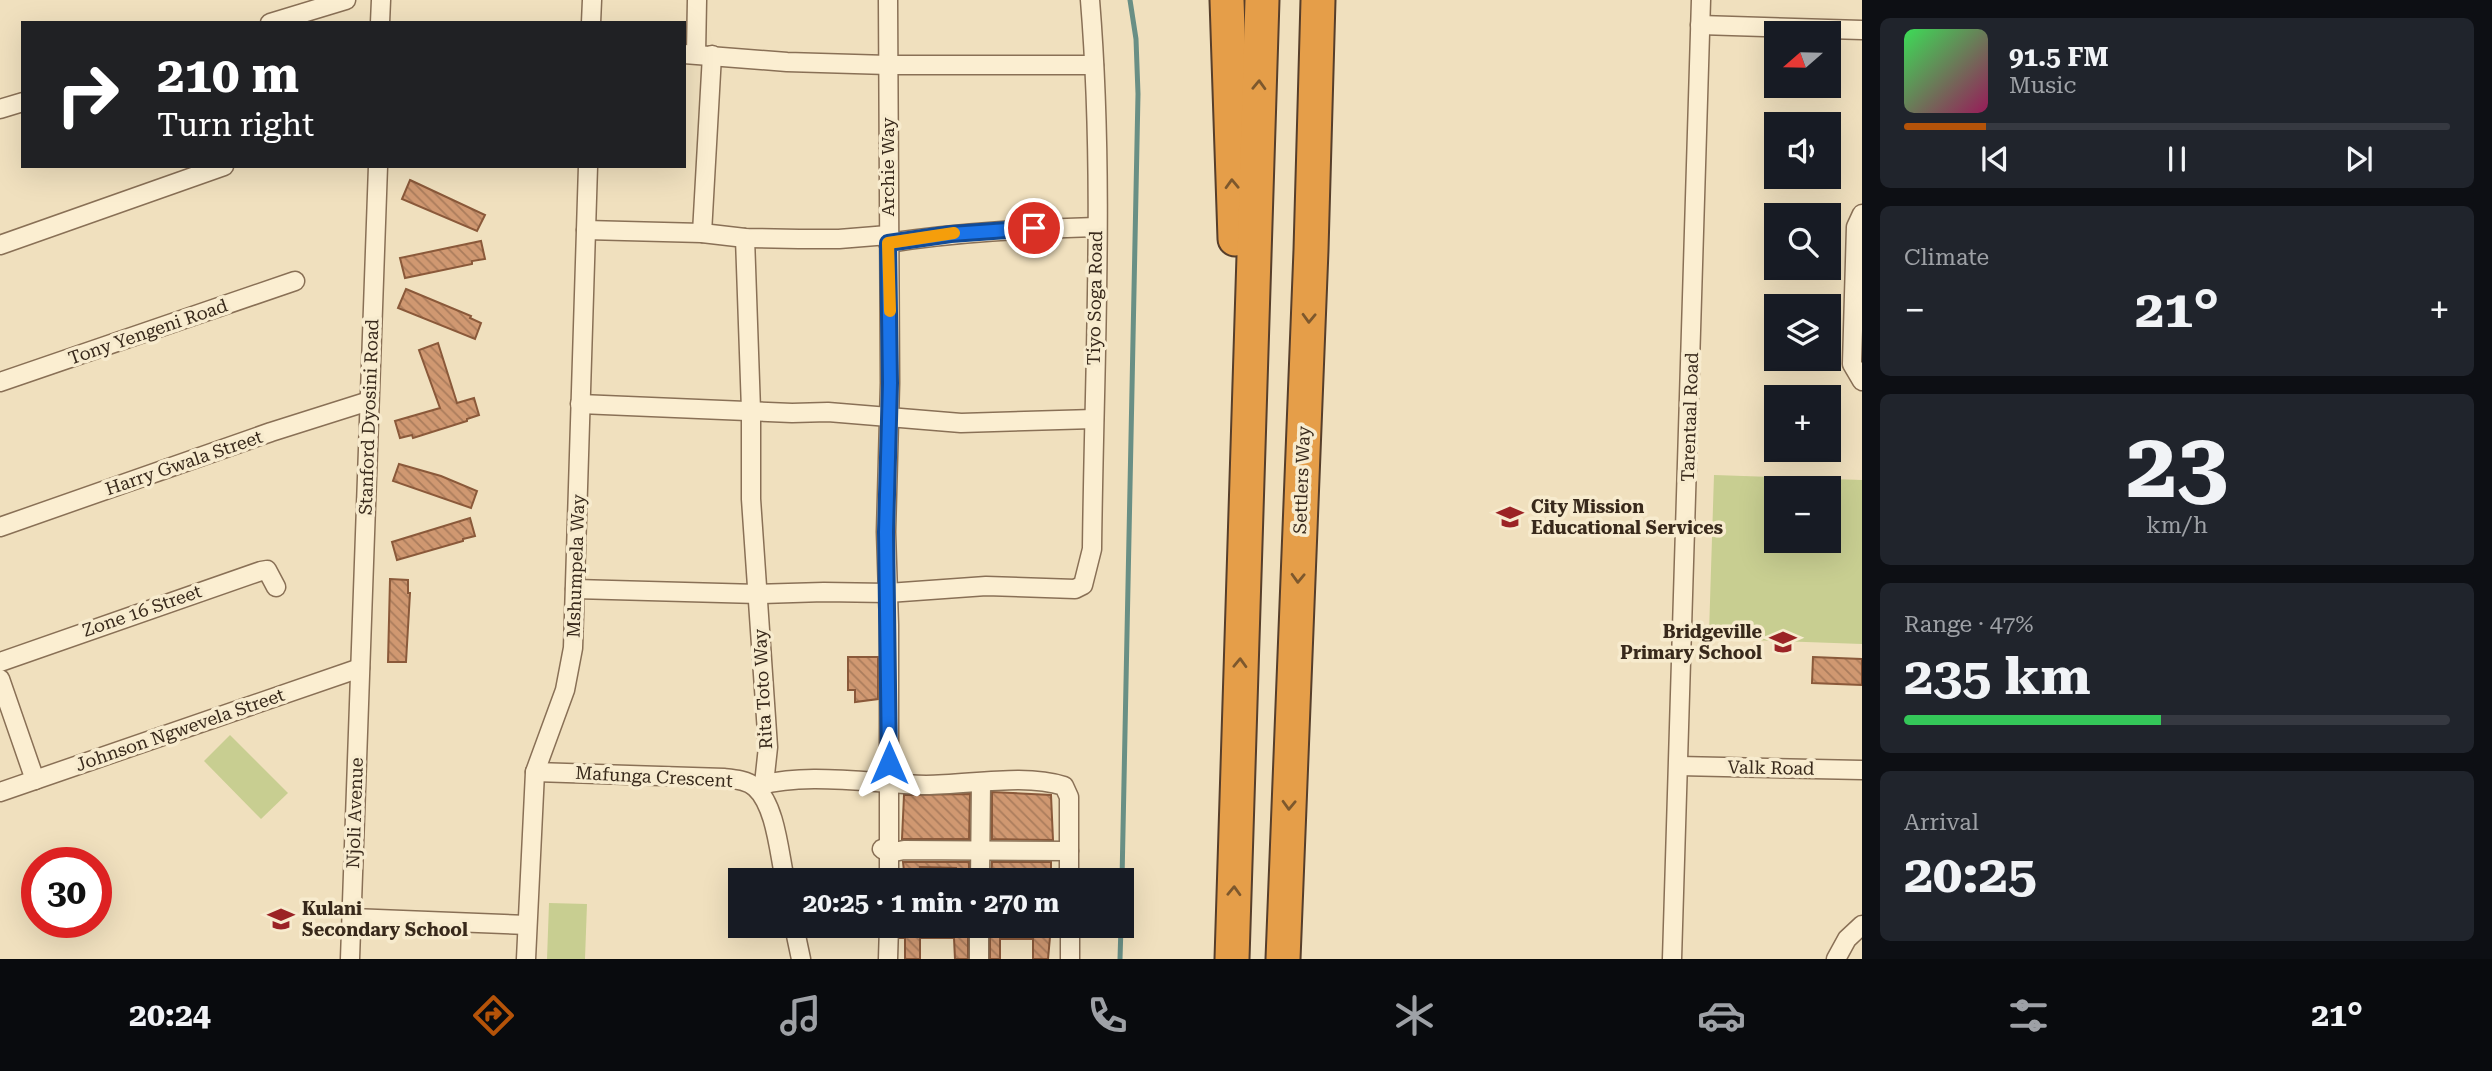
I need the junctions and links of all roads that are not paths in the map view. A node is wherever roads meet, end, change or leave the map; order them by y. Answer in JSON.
{"nodes":[{"id":1,"x":346,"y":0,"type":"edge"},
{"id":2,"x":381,"y":0,"type":"edge"},
{"id":3,"x":592,"y":0,"type":"edge"},
{"id":4,"x":697,"y":0,"type":"edge"},
{"id":5,"x":888,"y":0,"type":"edge"},
{"id":6,"x":1090,"y":0,"type":"edge"},
{"id":7,"x":1227,"y":0,"type":"edge"},
{"id":8,"x":1262,"y":0,"type":"edge"},
{"id":9,"x":1318,"y":0,"type":"edge"},
{"id":10,"x":1340,"y":0,"type":"edge"},
{"id":11,"x":1701,"y":0,"type":"edge"},
{"id":12,"x":277,"y":21,"type":"edge"},
{"id":13,"x":380,"y":21,"type":"edge"},
{"id":14,"x":591,"y":21,"type":"edge"},
{"id":15,"x":1700,"y":25,"type":"junction"},
{"id":16,"x":1862,"y":30,"type":"edge"},
{"id":17,"x":697,"y":55,"type":"edge"},
{"id":18,"x":888,"y":65,"type":"junction"},
{"id":19,"x":1094,"y":65,"type":"junction"},
{"id":20,"x":21,"y":103,"type":"edge"},
{"id":21,"x":0,"y":109,"type":"edge"},
{"id":22,"x":218,"y":168,"type":"edge"},
{"id":23,"x":378,"y":168,"type":"edge"},
{"id":24,"x":588,"y":168,"type":"edge"},
{"id":25,"x":1862,"y":214,"type":"edge"},
{"id":26,"x":1096,"y":227,"type":"junction"},
{"id":27,"x":586,"y":230,"type":"junction"},
{"id":28,"x":702,"y":233,"type":"junction"},
{"id":29,"x":745,"y":238,"type":"junction"},
{"id":30,"x":888,"y":239,"type":"junction"},
{"id":31,"x":0,"y":245,"type":"edge"},
{"id":32,"x":1311,"y":250,"type":"junction"},
{"id":33,"x":295,"y":281,"type":"dead end"},
{"id":34,"x":1862,"y":381,"type":"edge"},
{"id":35,"x":0,"y":382,"type":"edge"},
{"id":36,"x":369,"y":401,"type":"junction"},
{"id":37,"x":580,"y":404,"type":"junction"},
{"id":38,"x":751,"y":410,"type":"junction"},
{"id":39,"x":890,"y":417,"type":"junction"},
{"id":40,"x":1094,"y":419,"type":"junction"},
{"id":41,"x":1247,"y":423,"type":"junction"},
{"id":42,"x":0,"y":527,"type":"edge"},
{"id":43,"x":276,"y":587,"type":"dead end"},
{"id":44,"x":575,"y":589,"type":"junction"},
{"id":45,"x":888,"y":593,"type":"junction"},
{"id":46,"x":758,"y":594,"type":"junction"},
{"id":47,"x":0,"y":662,"type":"edge"},
{"id":48,"x":360,"y":668,"type":"junction"},
{"id":49,"x":0,"y":679,"type":"edge"},
{"id":50,"x":1679,"y":766,"type":"junction"},
{"id":51,"x":1862,"y":770,"type":"edge"},
{"id":52,"x":536,"y":772,"type":"junction"},
{"id":53,"x":35,"y":780,"type":"junction"},
{"id":54,"x":883,"y":783,"type":"junction"},
{"id":55,"x":981,"y":783,"type":"junction"},
{"id":56,"x":760,"y":785,"type":"junction"},
{"id":57,"x":0,"y":792,"type":"edge"},
{"id":58,"x":981,"y":850,"type":"junction"},
{"id":59,"x":1069,"y":851,"type":"junction"},
{"id":60,"x":889,"y":853,"type":"junction"},
{"id":61,"x":782,"y":868,"type":"edge"},
{"id":62,"x":889,"y":868,"type":"edge"},
{"id":63,"x":980,"y":868,"type":"edge"},
{"id":64,"x":1069,"y":868,"type":"edge"},
{"id":65,"x":352,"y":918,"type":"junction"},
{"id":66,"x":527,"y":925,"type":"junction"},
{"id":67,"x":1862,"y":925,"type":"edge"},
{"id":68,"x":797,"y":938,"type":"edge"},
{"id":69,"x":889,"y":938,"type":"edge"},
{"id":70,"x":979,"y":938,"type":"edge"},
{"id":71,"x":1070,"y":938,"type":"edge"},
{"id":72,"x":350,"y":959,"type":"edge"},
{"id":73,"x":526,"y":959,"type":"edge"},
{"id":74,"x":801,"y":959,"type":"edge"},
{"id":75,"x":888,"y":959,"type":"edge"},
{"id":76,"x":979,"y":959,"type":"edge"},
{"id":77,"x":1070,"y":959,"type":"edge"},
{"id":78,"x":1231,"y":959,"type":"edge"},
{"id":79,"x":1283,"y":959,"type":"edge"},
{"id":80,"x":1672,"y":959,"type":"edge"},
{"id":81,"x":1836,"y":959,"type":"edge"}],
"edges":[{"from":1,"to":12,"type":"street"},
{"from":2,"to":13,"type":"street"},
{"from":3,"to":14,"type":"street"},
{"from":4,"to":17,"type":"street"},
{"from":5,"to":18,"type":"street","name":"Archie Way"},
{"from":6,"to":19,"type":"street","name":"Tiyo Soga Road"},
{"from":41,"to":7,"type":"highway","one_way":true},
{"from":41,"to":8,"type":"highway","one_way":true},
{"from":9,"to":32,"type":"highway","name":"Settlers Way"},
{"from":10,"to":32,"type":"highway"},
{"from":11,"to":15,"type":"street","name":"Tarentaal Road"},
{"from":15,"to":16,"type":"street"},
{"from":15,"to":50,"type":"street","name":"Tarentaal Road"},
{"from":17,"to":18,"type":"street"},
{"from":17,"to":28,"type":"street"},
{"from":18,"to":19,"type":"street"},
{"from":18,"to":30,"type":"street","name":"Archie Way"},
{"from":19,"to":26,"type":"street","name":"Tiyo Soga Road"},
{"from":20,"to":21,"type":"street"},
{"from":22,"to":31,"type":"street"},
{"from":23,"to":36,"type":"street","name":"Stanford Dyosini Road"},
{"from":24,"to":27,"type":"street","name":"Mshumpela Way"},
{"from":25,"to":34,"type":"street"},
{"from":26,"to":30,"type":"street"},
{"from":26,"to":40,"type":"street","name":"Tiyo Soga Road"},
{"from":27,"to":28,"type":"street"},
{"from":27,"to":37,"type":"street","name":"Mshumpela Way"},
{"from":28,"to":29,"type":"street"},
{"from":29,"to":30,"type":"street"},
{"from":29,"to":38,"type":"street","name":"Rita Toto Way"},
{"from":30,"to":39,"type":"street","name":"Archie Way"},
{"from":32,"to":79,"type":"highway","name":"Settlers Way","one_way":true},
{"from":33,"to":35,"type":"street","name":"Tony Yengeni Road"},
{"from":36,"to":42,"type":"street","name":"Harry Gwala Street"},
{"from":36,"to":48,"type":"street","name":"Stanford Dyosini Road"},
{"from":37,"to":38,"type":"street"},
{"from":37,"to":44,"type":"street","name":"Mshumpela Way"},
{"from":38,"to":39,"type":"street"},
{"from":38,"to":46,"type":"street","name":"Rita Toto Way"},
{"from":39,"to":40,"type":"street"},
{"from":39,"to":45,"type":"street","name":"Archie Way"},
{"from":40,"to":45,"type":"street","name":"Tiyo Soga Road"},
{"from":78,"to":41,"type":"highway","one_way":true},
{"from":43,"to":47,"type":"street","name":"Zone 16 Street"},
{"from":44,"to":46,"type":"street"},
{"from":44,"to":52,"type":"street","name":"Mshumpela Way"},
{"from":45,"to":46,"type":"street"},
{"from":45,"to":54,"type":"street","name":"Archie Way"},
{"from":46,"to":56,"type":"street","name":"Rita Toto Way"},
{"from":48,"to":53,"type":"street","name":"Johnson Ngwevela Street"},
{"from":48,"to":65,"type":"street","name":"Njoli Avenue"},
{"from":49,"to":53,"type":"street"},
{"from":50,"to":51,"type":"street","name":"Valk Road"},
{"from":50,"to":80,"type":"street","name":"Tarentaal Road"},
{"from":52,"to":56,"type":"street","name":"Mafunga Crescent"},
{"from":52,"to":66,"type":"street","name":"Mshumpela Way"},
{"from":53,"to":57,"type":"street","name":"Johnson Ngwevela Street"},
{"from":54,"to":55,"type":"street"},
{"from":54,"to":56,"type":"street"},
{"from":54,"to":60,"type":"street","name":"Archie Way"},
{"from":55,"to":58,"type":"street"},
{"from":55,"to":59,"type":"street"},
{"from":56,"to":61,"type":"street","name":"Mafunga Crescent"},
{"from":58,"to":59,"type":"street"},
{"from":58,"to":60,"type":"street"},
{"from":58,"to":63,"type":"street"},
{"from":59,"to":64,"type":"street"},
{"from":60,"to":62,"type":"street","name":"Archie Way"},
{"from":65,"to":66,"type":"street"},
{"from":65,"to":72,"type":"street","name":"Njoli Avenue"},
{"from":66,"to":73,"type":"street","name":"Mshumpela Way"},
{"from":67,"to":81,"type":"street"},
{"from":68,"to":74,"type":"street"},
{"from":69,"to":75,"type":"street"},
{"from":70,"to":76,"type":"street"},
{"from":71,"to":77,"type":"street"}]}
